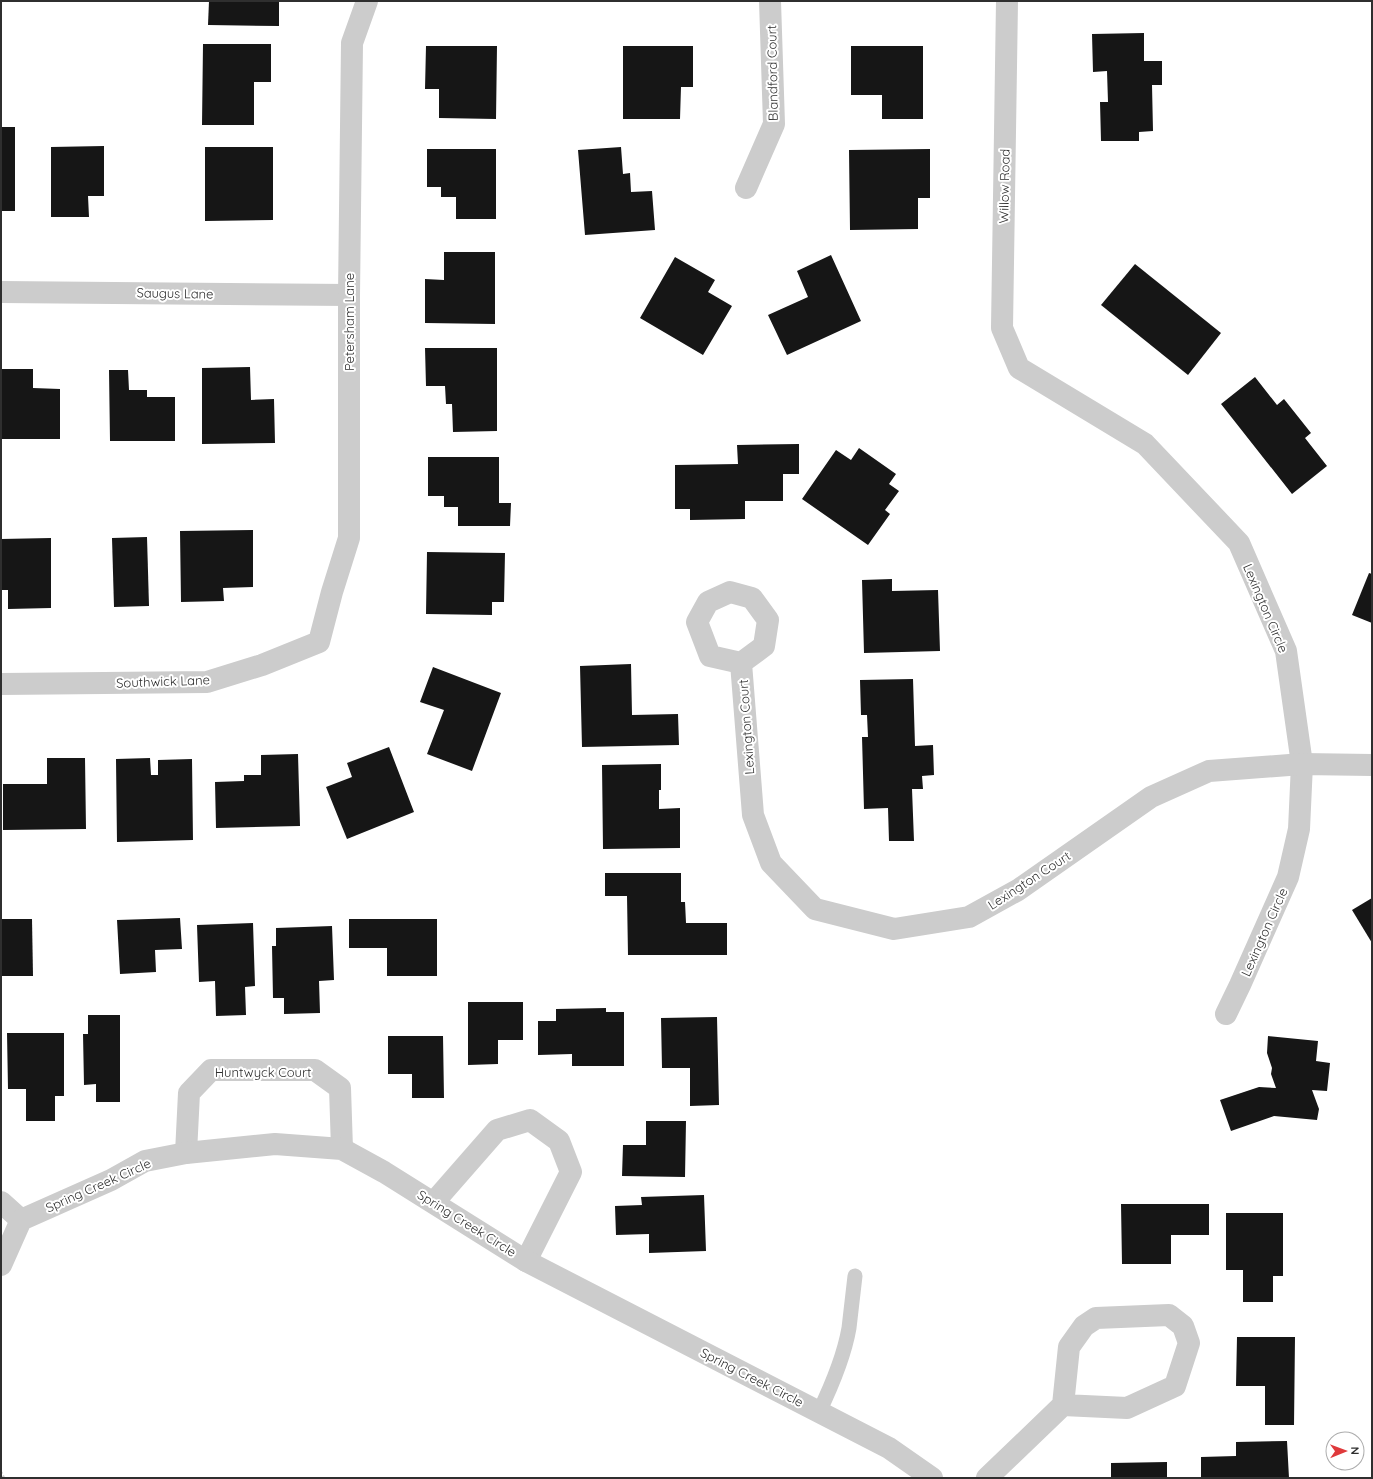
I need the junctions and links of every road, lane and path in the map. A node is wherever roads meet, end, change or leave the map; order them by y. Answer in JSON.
{"nodes":[{"id":1,"x":367,"y":1,"type":"edge"},
{"id":2,"x":770,"y":1,"type":"edge"},
{"id":3,"x":1007,"y":1,"type":"edge"},
{"id":4,"x":746,"y":188,"type":"dead end"},
{"id":5,"x":1,"y":292,"type":"edge"},
{"id":6,"x":349,"y":295,"type":"junction"},
{"id":7,"x":1019,"y":368,"type":"joint"},
{"id":8,"x":319,"y":642,"type":"joint"},
{"id":9,"x":741,"y":663,"type":"dead end"},
{"id":10,"x":1,"y":684,"type":"edge"},
{"id":11,"x":1302,"y":764,"type":"junction"},
{"id":12,"x":1372,"y":765,"type":"edge"},
{"id":13,"x":1226,"y":1014,"type":"dead end"},
{"id":14,"x":342,"y":1149,"type":"junction"},
{"id":15,"x":186,"y":1153,"type":"junction"},
{"id":16,"x":1,"y":1202,"type":"edge"},
{"id":17,"x":434,"y":1202,"type":"junction"},
{"id":18,"x":21,"y":1220,"type":"junction"},
{"id":19,"x":526,"y":1261,"type":"junction"},
{"id":20,"x":1,"y":1265,"type":"edge"},
{"id":21,"x":855,"y":1276,"type":"dead end"},
{"id":22,"x":1063,"y":1405,"type":"junction"},
{"id":23,"x":819,"y":1412,"type":"junction"},
{"id":24,"x":1,"y":1472,"type":"edge"},
{"id":25,"x":4,"y":1478,"type":"edge"},
{"id":26,"x":932,"y":1478,"type":"edge"},
{"id":27,"x":987,"y":1478,"type":"edge"}],
"edges":[{"from":1,"to":6,"type":"street","name":"Petersham Lane"},
{"from":2,"to":4,"type":"street","name":"Blandford Court"},
{"from":3,"to":7,"type":"street","name":"Willow Road"},
{"from":5,"to":6,"type":"street","name":"Saugus Lane"},
{"from":6,"to":8,"type":"street","name":"Petersham Lane"},
{"from":7,"to":11,"type":"street","name":"Lexington Circle"},
{"from":8,"to":10,"type":"street","name":"Southwick Lane"},
{"from":9,"to":11,"type":"street","name":"Lexington Court"},
{"from":11,"to":12,"type":"street","name":"Lexington Court"},
{"from":11,"to":13,"type":"street","name":"Lexington Circle"},
{"from":14,"to":15,"type":"street","name":"Spring Creek Circle"},
{"from":14,"to":15,"type":"street","name":"Huntwyck Court"},
{"from":14,"to":17,"type":"street","name":"Spring Creek Circle"},
{"from":15,"to":18,"type":"street","name":"Spring Creek Circle"},
{"from":16,"to":18,"type":"street"},
{"from":17,"to":19,"type":"street","name":"Spring Creek Circle"},
{"from":17,"to":19,"type":"street"},
{"from":18,"to":20,"type":"street"},
{"from":19,"to":23,"type":"street","name":"Spring Creek Circle"},
{"from":21,"to":23,"type":"lane"},
{"from":22,"to":22,"type":"street"},
{"from":22,"to":27,"type":"street"},
{"from":23,"to":26,"type":"street","name":"Spring Creek Circle"},
{"from":24,"to":25,"type":"path"}]}
